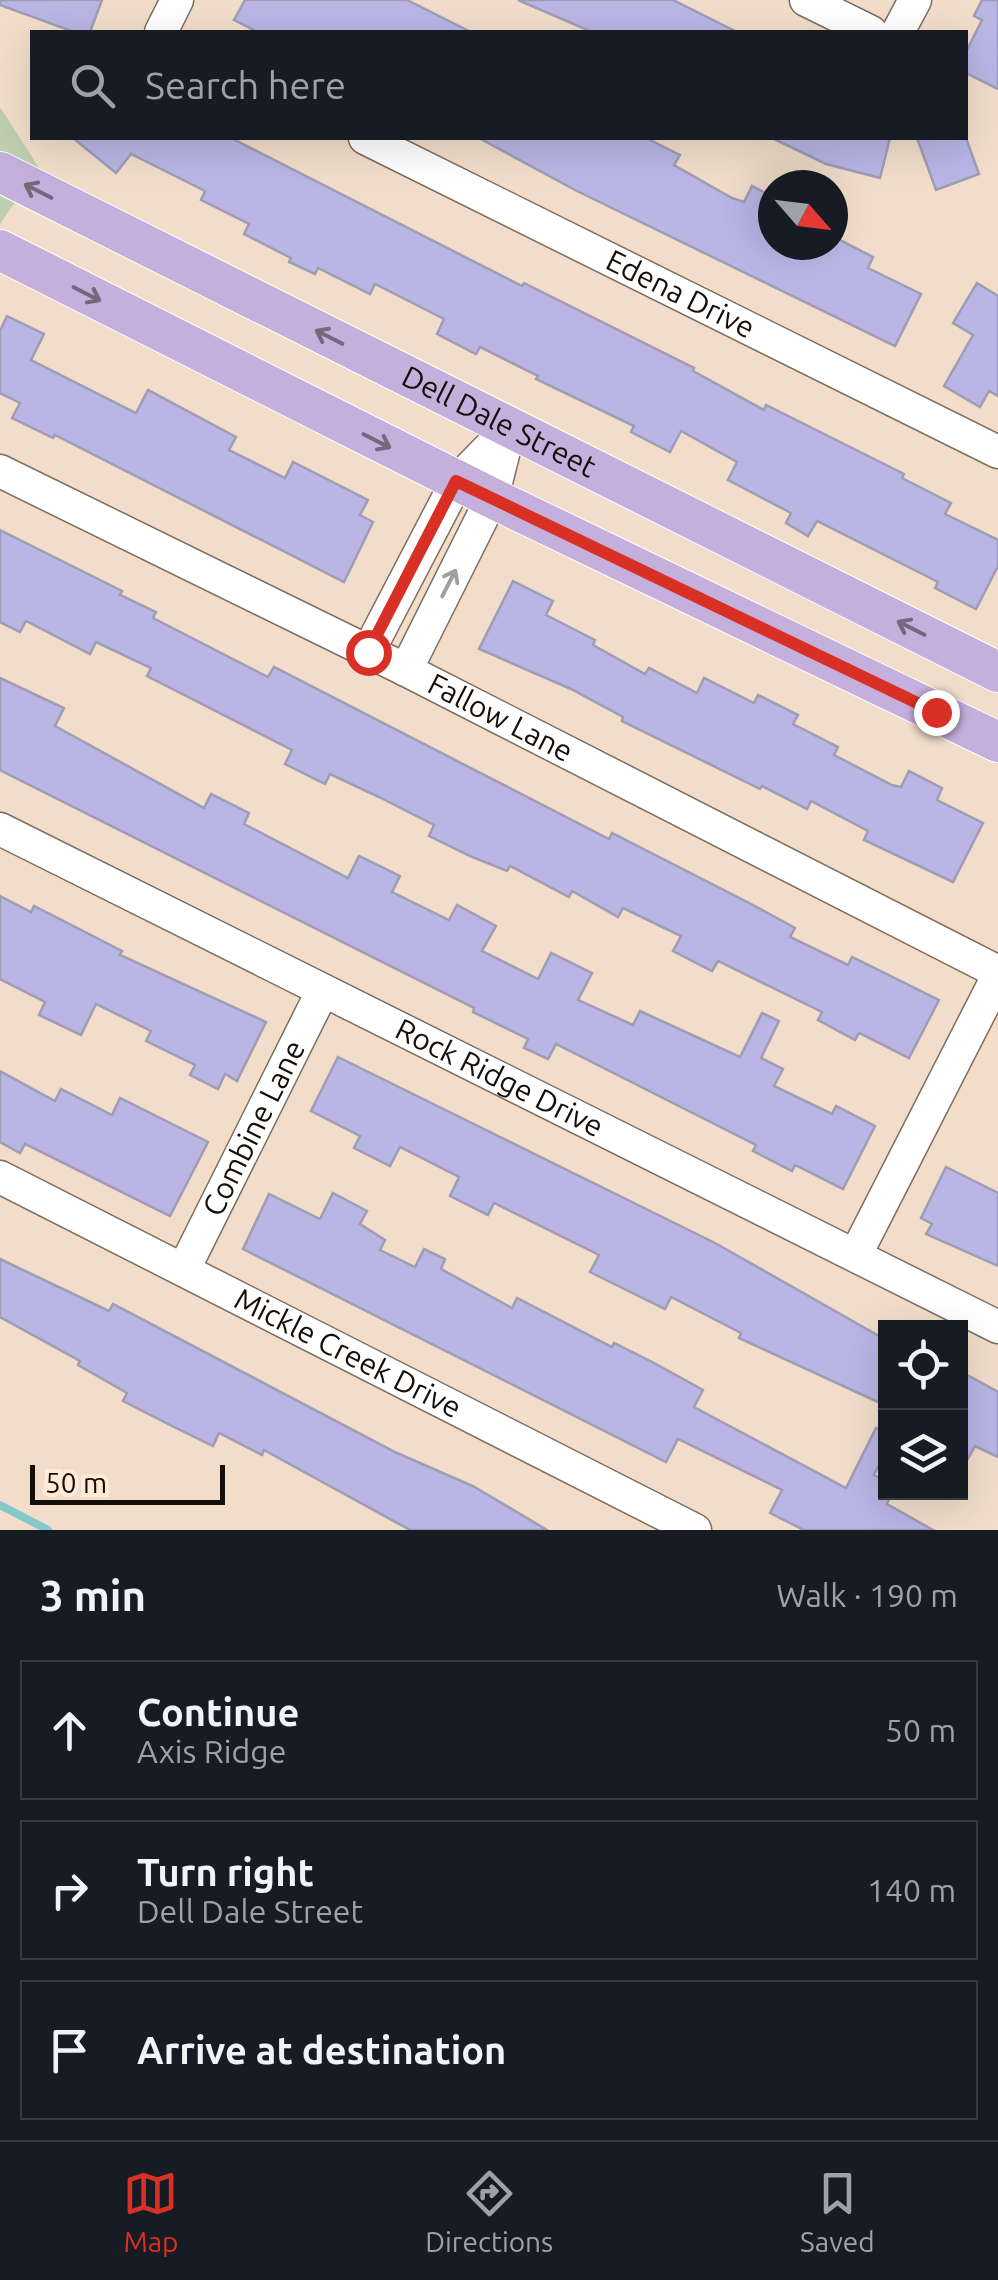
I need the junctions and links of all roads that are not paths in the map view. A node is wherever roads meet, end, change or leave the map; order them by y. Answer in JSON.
{"nodes":[{"id":1,"x":178,"y":0,"type":"edge"},
{"id":2,"x":806,"y":0,"type":"edge"},
{"id":3,"x":915,"y":0,"type":"edge"},
{"id":4,"x":163,"y":30,"type":"edge"},
{"id":5,"x":867,"y":30,"type":"edge"},
{"id":6,"x":899,"y":30,"type":"edge"},
{"id":7,"x":369,"y":140,"type":"edge"},
{"id":8,"x":0,"y":172,"type":"edge"},
{"id":9,"x":0,"y":250,"type":"edge"},
{"id":10,"x":510,"y":427,"type":"junction"},
{"id":11,"x":998,"y":452,"type":"edge"},
{"id":12,"x":0,"y":470,"type":"edge"},
{"id":13,"x":474,"y":490,"type":"junction"},
{"id":14,"x":368,"y":652,"type":"junction"},
{"id":15,"x":406,"y":670,"type":"junction"},
{"id":16,"x":998,"y":672,"type":"edge"},
{"id":17,"x":998,"y":742,"type":"edge"},
{"id":18,"x":0,"y":829,"type":"edge"},
{"id":19,"x":998,"y":974,"type":"edge"},
{"id":20,"x":322,"y":992,"type":"junction"},
{"id":21,"x":0,"y":1176,"type":"edge"},
{"id":22,"x":856,"y":1254,"type":"junction"},
{"id":23,"x":185,"y":1267,"type":"junction"},
{"id":24,"x":998,"y":1327,"type":"edge"},
{"id":25,"x":696,"y":1530,"type":"edge"}],
"edges":[{"from":1,"to":4,"type":"street"},
{"from":2,"to":5,"type":"street"},
{"from":3,"to":6,"type":"street"},
{"from":7,"to":11,"type":"street","name":"Edena Drive"},
{"from":10,"to":8,"type":"main road","name":"Dell Dale Street","one_way":true},
{"from":9,"to":13,"type":"main road","one_way":true},
{"from":10,"to":13,"type":"street"},
{"from":16,"to":10,"type":"main road","name":"Dell Dale Street","one_way":true},
{"from":12,"to":14,"type":"street","name":"Fallow Lane"},
{"from":13,"to":14,"type":"street"},
{"from":15,"to":13,"type":"street","one_way":true},
{"from":13,"to":17,"type":"main road"},
{"from":14,"to":15,"type":"street","name":"Fallow Lane"},
{"from":15,"to":19,"type":"street","name":"Fallow Lane"},
{"from":18,"to":20,"type":"street","name":"Rock Ridge Drive"},
{"from":19,"to":22,"type":"street"},
{"from":20,"to":22,"type":"street","name":"Rock Ridge Drive"},
{"from":20,"to":23,"type":"street","name":"Combine Lane"},
{"from":21,"to":23,"type":"street","name":"Mickle Creek Drive"},
{"from":22,"to":24,"type":"street","name":"Rock Ridge Drive"},
{"from":23,"to":25,"type":"street","name":"Mickle Creek Drive"}]}
